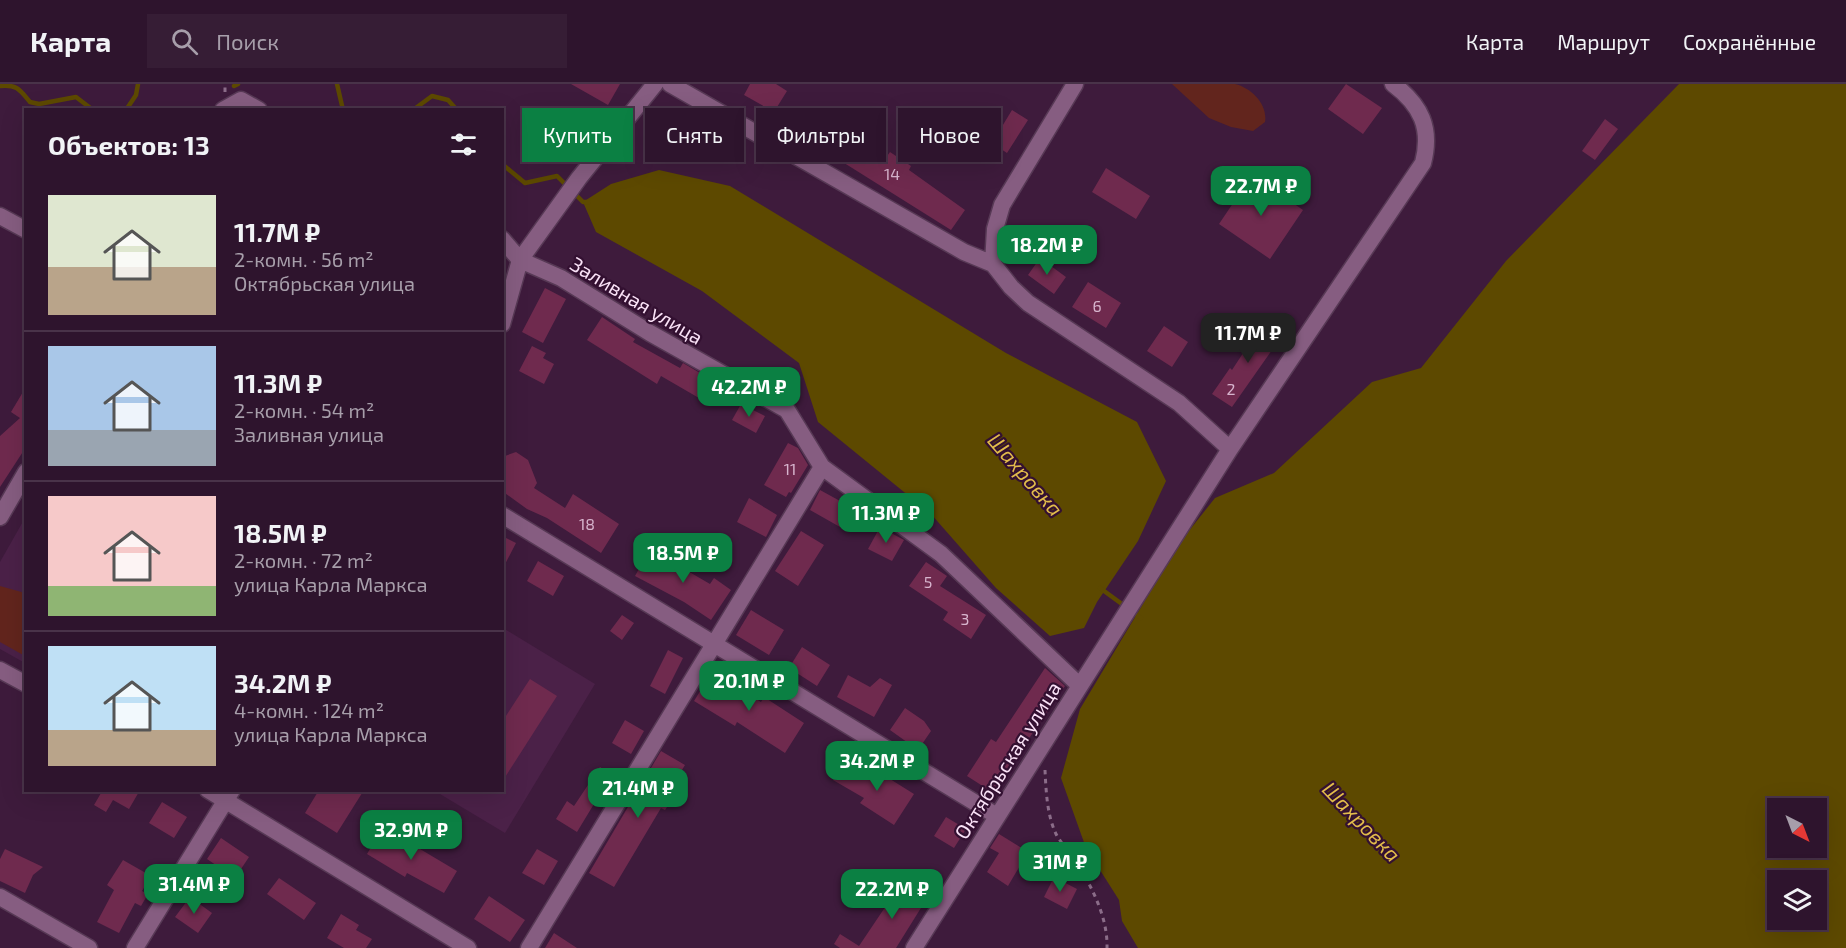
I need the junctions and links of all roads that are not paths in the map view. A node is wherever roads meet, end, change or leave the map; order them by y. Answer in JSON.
{"nodes":[{"id":1,"x":655,"y":84,"type":"edge"},
{"id":2,"x":670,"y":84,"type":"edge"},
{"id":3,"x":1076,"y":84,"type":"edge"},
{"id":4,"x":1393,"y":84,"type":"edge"},
{"id":5,"x":224,"y":108,"type":"edge"},
{"id":6,"x":255,"y":108,"type":"edge"},
{"id":7,"x":0,"y":216,"type":"edge"},
{"id":8,"x":24,"y":229,"type":"edge"},
{"id":9,"x":504,"y":241,"type":"edge"},
{"id":10,"x":520,"y":260,"type":"junction"},
{"id":11,"x":993,"y":264,"type":"junction"},
{"id":12,"x":504,"y":317,"type":"edge"},
{"id":13,"x":1230,"y":449,"type":"junction"},
{"id":14,"x":822,"y":467,"type":"junction"},
{"id":15,"x":24,"y":475,"type":"edge"},
{"id":16,"x":0,"y":482,"type":"edge"},
{"id":17,"x":15,"y":490,"type":"junction"},
{"id":18,"x":504,"y":516,"type":"edge"},
{"id":19,"x":0,"y":517,"type":"edge"},
{"id":20,"x":714,"y":644,"type":"junction"},
{"id":21,"x":0,"y":669,"type":"edge"},
{"id":22,"x":24,"y":683,"type":"edge"},
{"id":23,"x":1078,"y":684,"type":"junction"},
{"id":24,"x":229,"y":796,"type":"edge"},
{"id":25,"x":997,"y":816,"type":"junction"},
{"id":26,"x":0,"y":897,"type":"edge"},
{"id":27,"x":89,"y":948,"type":"edge"},
{"id":28,"x":135,"y":948,"type":"edge"},
{"id":29,"x":468,"y":948,"type":"edge"},
{"id":30,"x":529,"y":948,"type":"edge"},
{"id":31,"x":914,"y":948,"type":"edge"}],
"edges":[{"from":1,"to":10,"type":"street"},
{"from":2,"to":11,"type":"street"},
{"from":3,"to":11,"type":"street"},
{"from":4,"to":13,"type":"street"},
{"from":5,"to":6,"type":"street"},
{"from":7,"to":8,"type":"street"},
{"from":9,"to":10,"type":"street"},
{"from":10,"to":12,"type":"street"},
{"from":10,"to":14,"type":"street","name":"Заливная улица"},
{"from":11,"to":13,"type":"street"},
{"from":13,"to":23,"type":"street","name":"Октябрьская улица"},
{"from":14,"to":20,"type":"street"},
{"from":14,"to":23,"type":"street","name":"Заливная улица"},
{"from":15,"to":17,"type":"street"},
{"from":16,"to":17,"type":"street"},
{"from":17,"to":19,"type":"street"},
{"from":18,"to":20,"type":"street"},
{"from":20,"to":25,"type":"street"},
{"from":20,"to":30,"type":"street"},
{"from":21,"to":22,"type":"street"},
{"from":23,"to":25,"type":"street","name":"Октябрьская улица"},
{"from":24,"to":28,"type":"street"},
{"from":24,"to":29,"type":"street"},
{"from":25,"to":31,"type":"street","name":"Октябрьская улица"},
{"from":26,"to":27,"type":"street"}]}
